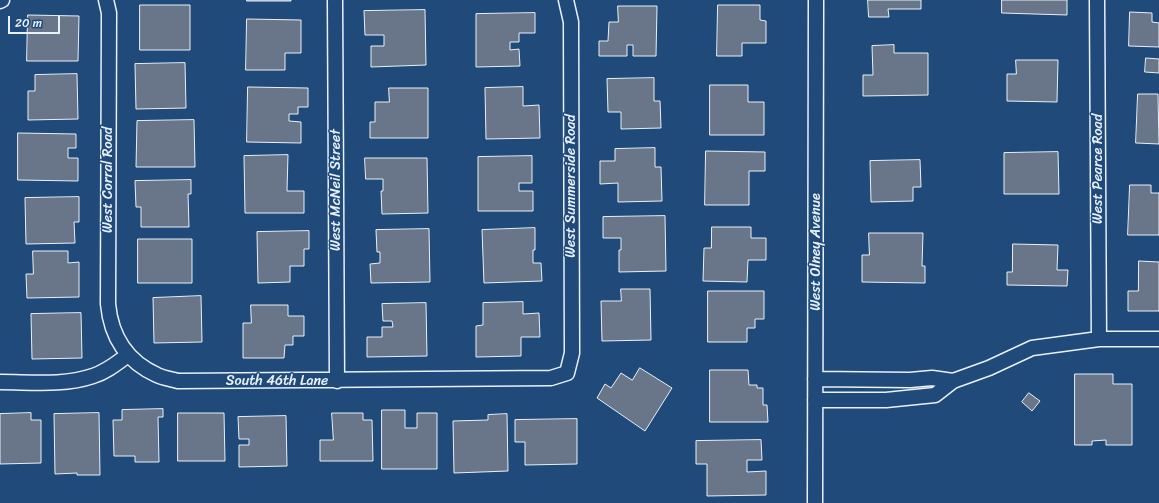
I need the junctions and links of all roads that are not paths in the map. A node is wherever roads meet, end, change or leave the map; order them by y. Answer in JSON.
{"nodes":[{"id":1,"x":106,"y":0,"type":"edge"},
{"id":2,"x":335,"y":0,"type":"edge"},
{"id":3,"x":566,"y":0,"type":"edge"},
{"id":4,"x":816,"y":0,"type":"edge"},
{"id":5,"x":1097,"y":0,"type":"edge"},
{"id":6,"x":1099,"y":339,"type":"junction"},
{"id":7,"x":1159,"y":339,"type":"edge"},
{"id":8,"x":128,"y":355,"type":"junction"},
{"id":9,"x":567,"y":373,"type":"joint"},
{"id":10,"x":815,"y":379,"type":"junction"},
{"id":11,"x":886,"y":380,"type":"junction"},
{"id":12,"x":338,"y":381,"type":"junction"},
{"id":13,"x":953,"y":381,"type":"junction"},
{"id":14,"x":0,"y":382,"type":"edge"},
{"id":15,"x":815,"y":400,"type":"junction"},
{"id":16,"x":886,"y":400,"type":"junction"},
{"id":17,"x":815,"y":503,"type":"edge"}],
"edges":[{"from":1,"to":8,"type":"street","name":"West Corral Road"},
{"from":2,"to":12,"type":"street","name":"West McNeil Street"},
{"from":3,"to":9,"type":"street","name":"West Summerside Road"},
{"from":4,"to":10,"type":"street","name":"West Olney Avenue"},
{"from":5,"to":6,"type":"street","name":"West Pearce Road"},
{"from":6,"to":7,"type":"street"},
{"from":6,"to":13,"type":"street"},
{"from":8,"to":12,"type":"street","name":"South 46th Lane"},
{"from":8,"to":14,"type":"street"},
{"from":9,"to":12,"type":"street","name":"South 46th Lane"},
{"from":10,"to":11,"type":"street"},
{"from":10,"to":15,"type":"street","name":"West Olney Avenue"},
{"from":11,"to":13,"type":"street"},
{"from":11,"to":16,"type":"street"},
{"from":13,"to":16,"type":"street"},
{"from":15,"to":16,"type":"street"},
{"from":15,"to":17,"type":"street","name":"West Olney Avenue"}]}
